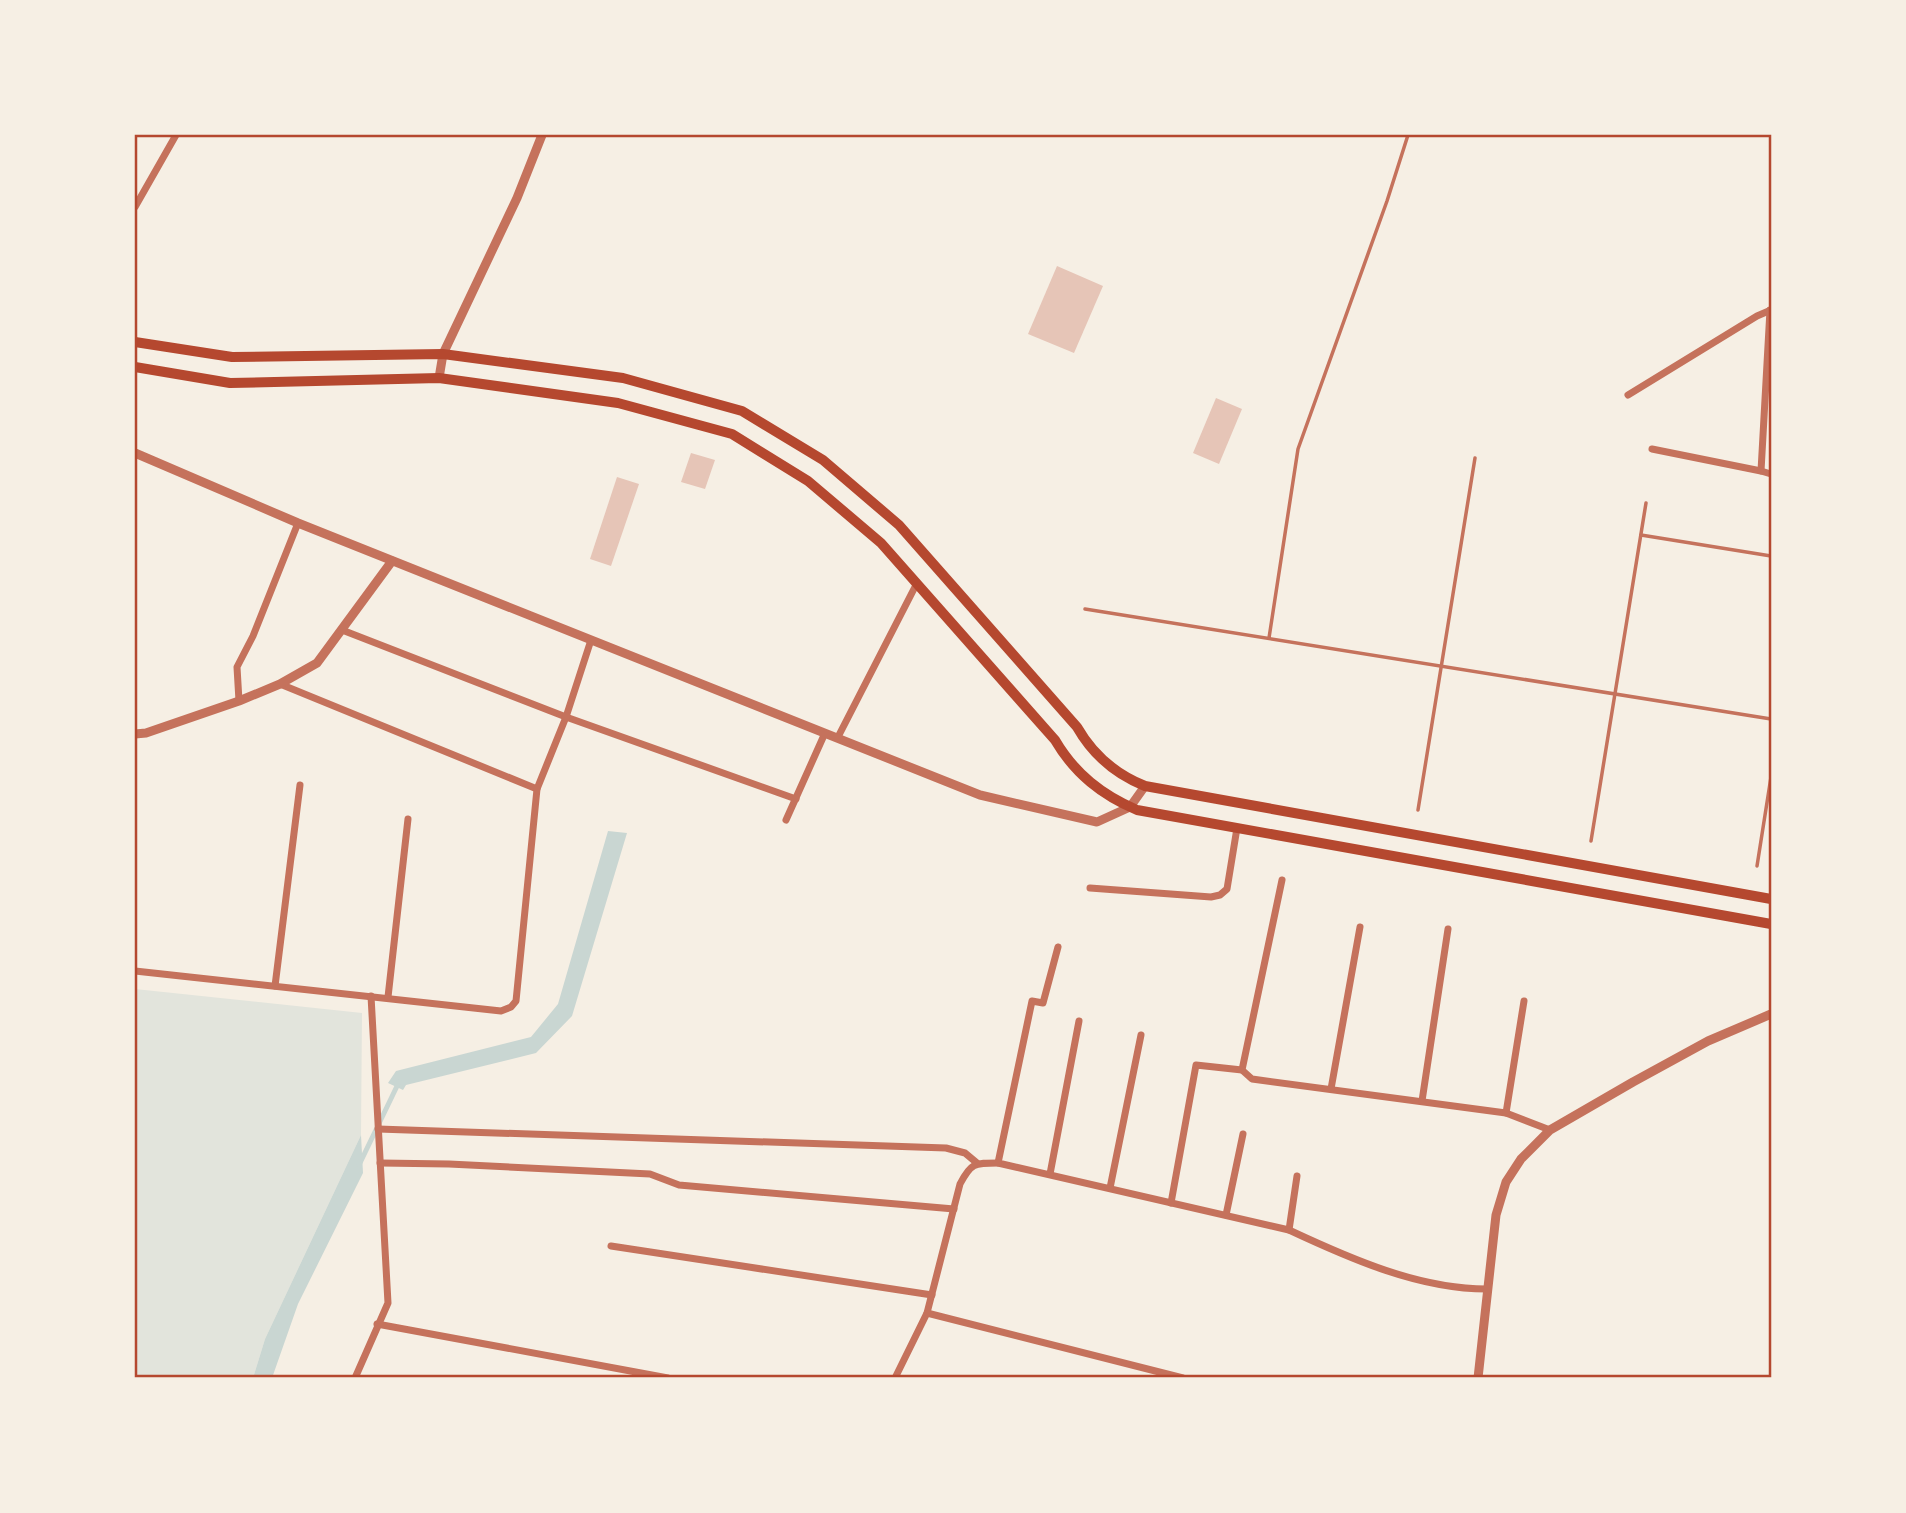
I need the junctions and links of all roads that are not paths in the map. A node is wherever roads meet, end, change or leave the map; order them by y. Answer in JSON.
{"nodes":[{"id":1,"x":176,"y":135,"type":"edge"},
{"id":2,"x":542,"y":135,"type":"edge"},
{"id":3,"x":1408,"y":135,"type":"edge"},
{"id":4,"x":135,"y":207,"type":"edge"},
{"id":5,"x":1771,"y":310,"type":"edge"},
{"id":6,"x":135,"y":342,"type":"edge"},
{"id":7,"x":443,"y":354,"type":"junction"},
{"id":8,"x":135,"y":367,"type":"edge"},
{"id":9,"x":439,"y":379,"type":"junction"},
{"id":10,"x":1628,"y":395,"type":"dead end"},
{"id":11,"x":1653,"y":449,"type":"dead end"},
{"id":12,"x":135,"y":453,"type":"edge"},
{"id":13,"x":1475,"y":458,"type":"dead end"},
{"id":14,"x":1761,"y":471,"type":"junction"},
{"id":15,"x":1771,"y":474,"type":"edge"},
{"id":16,"x":1646,"y":503,"type":"dead end"},
{"id":17,"x":298,"y":523,"type":"junction"},
{"id":18,"x":1641,"y":535,"type":"junction"},
{"id":19,"x":1771,"y":556,"type":"edge"},
{"id":20,"x":392,"y":561,"type":"junction"},
{"id":21,"x":917,"y":583,"type":"junction"},
{"id":22,"x":1085,"y":609,"type":"dead end"},
{"id":23,"x":342,"y":630,"type":"junction"},
{"id":24,"x":1269,"y":638,"type":"junction"},
{"id":25,"x":592,"y":640,"type":"junction"},
{"id":26,"x":1441,"y":666,"type":"junction"},
{"id":27,"x":280,"y":684,"type":"junction"},
{"id":28,"x":1615,"y":694,"type":"junction"},
{"id":29,"x":239,"y":701,"type":"junction"},
{"id":30,"x":566,"y":717,"type":"junction"},
{"id":31,"x":1771,"y":719,"type":"edge"},
{"id":32,"x":825,"y":733,"type":"junction"},
{"id":33,"x":135,"y":734,"type":"edge"},
{"id":34,"x":838,"y":737,"type":"junction"},
{"id":35,"x":1771,"y":777,"type":"edge"},
{"id":36,"x":300,"y":785,"type":"dead end"},
{"id":37,"x":1145,"y":786,"type":"junction"},
{"id":38,"x":537,"y":789,"type":"junction"},
{"id":39,"x":796,"y":799,"type":"junction"},
{"id":40,"x":1130,"y":807,"type":"junction"},
{"id":41,"x":1418,"y":810,"type":"dead end"},
{"id":42,"x":408,"y":819,"type":"dead end"},
{"id":43,"x":786,"y":820,"type":"dead end"},
{"id":44,"x":1237,"y":828,"type":"junction"},
{"id":45,"x":1591,"y":841,"type":"dead end"},
{"id":46,"x":1757,"y":866,"type":"dead end"},
{"id":47,"x":1282,"y":880,"type":"dead end"},
{"id":48,"x":1090,"y":888,"type":"dead end"},
{"id":49,"x":1771,"y":899,"type":"edge"},
{"id":50,"x":1771,"y":924,"type":"edge"},
{"id":51,"x":1360,"y":927,"type":"dead end"},
{"id":52,"x":1448,"y":929,"type":"dead end"},
{"id":53,"x":1058,"y":947,"type":"dead end"},
{"id":54,"x":135,"y":971,"type":"edge"},
{"id":55,"x":275,"y":986,"type":"junction"},
{"id":56,"x":371,"y":996,"type":"junction"},
{"id":57,"x":388,"y":997,"type":"junction"},
{"id":58,"x":1524,"y":1001,"type":"dead end"},
{"id":59,"x":1771,"y":1014,"type":"edge"},
{"id":60,"x":1079,"y":1021,"type":"dead end"},
{"id":61,"x":1141,"y":1035,"type":"dead end"},
{"id":62,"x":1242,"y":1070,"type":"junction"},
{"id":63,"x":1332,"y":1089,"type":"junction"},
{"id":64,"x":1422,"y":1101,"type":"junction"},
{"id":65,"x":1506,"y":1113,"type":"junction"},
{"id":66,"x":378,"y":1129,"type":"junction"},
{"id":67,"x":1550,"y":1130,"type":"junction"},
{"id":68,"x":1243,"y":1134,"type":"dead end"},
{"id":69,"x":380,"y":1163,"type":"junction"},
{"id":70,"x":977,"y":1163,"type":"junction"},
{"id":71,"x":998,"y":1163,"type":"junction"},
{"id":72,"x":1050,"y":1174,"type":"junction"},
{"id":73,"x":1297,"y":1176,"type":"dead end"},
{"id":74,"x":1110,"y":1188,"type":"junction"},
{"id":75,"x":1171,"y":1202,"type":"junction"},
{"id":76,"x":954,"y":1209,"type":"junction"},
{"id":77,"x":1226,"y":1215,"type":"junction"},
{"id":78,"x":1289,"y":1230,"type":"junction"},
{"id":79,"x":611,"y":1246,"type":"dead end"},
{"id":80,"x":1487,"y":1289,"type":"junction"},
{"id":81,"x":932,"y":1295,"type":"junction"},
{"id":82,"x":927,"y":1313,"type":"junction"},
{"id":83,"x":377,"y":1324,"type":"junction"},
{"id":84,"x":355,"y":1378,"type":"edge"},
{"id":85,"x":668,"y":1378,"type":"edge"},
{"id":86,"x":895,"y":1378,"type":"edge"},
{"id":87,"x":1182,"y":1378,"type":"edge"},
{"id":88,"x":1478,"y":1378,"type":"edge"}],
"edges":[{"from":1,"to":4,"type":"street"},
{"from":2,"to":7,"type":"street"},
{"from":3,"to":24,"type":"lane"},
{"from":5,"to":10,"type":"street"},
{"from":5,"to":14,"type":"street"},
{"from":6,"to":7,"type":"main road"},
{"from":7,"to":9,"type":"street"},
{"from":7,"to":37,"type":"main road"},
{"from":8,"to":9,"type":"main road"},
{"from":9,"to":21,"type":"main road"},
{"from":11,"to":14,"type":"street"},
{"from":12,"to":17,"type":"street"},
{"from":13,"to":26,"type":"lane"},
{"from":14,"to":15,"type":"street"},
{"from":16,"to":18,"type":"lane"},
{"from":17,"to":20,"type":"street"},
{"from":17,"to":29,"type":"street"},
{"from":18,"to":19,"type":"lane"},
{"from":18,"to":28,"type":"lane"},
{"from":20,"to":23,"type":"street"},
{"from":20,"to":25,"type":"street"},
{"from":21,"to":34,"type":"street"},
{"from":21,"to":40,"type":"main road"},
{"from":22,"to":24,"type":"lane"},
{"from":23,"to":27,"type":"street"},
{"from":23,"to":30,"type":"street"},
{"from":24,"to":26,"type":"lane"},
{"from":25,"to":30,"type":"street"},
{"from":25,"to":32,"type":"street"},
{"from":26,"to":28,"type":"lane"},
{"from":26,"to":41,"type":"lane"},
{"from":27,"to":29,"type":"street"},
{"from":27,"to":38,"type":"street"},
{"from":28,"to":31,"type":"lane"},
{"from":28,"to":45,"type":"lane"},
{"from":29,"to":33,"type":"street"},
{"from":30,"to":38,"type":"street"},
{"from":30,"to":39,"type":"street"},
{"from":32,"to":34,"type":"street"},
{"from":32,"to":39,"type":"street"},
{"from":34,"to":40,"type":"street"},
{"from":35,"to":46,"type":"lane"},
{"from":36,"to":55,"type":"street"},
{"from":37,"to":40,"type":"street"},
{"from":37,"to":49,"type":"main road"},
{"from":38,"to":57,"type":"street"},
{"from":39,"to":43,"type":"street"},
{"from":40,"to":44,"type":"main road"},
{"from":42,"to":57,"type":"street"},
{"from":44,"to":48,"type":"street"},
{"from":44,"to":50,"type":"main road"},
{"from":47,"to":62,"type":"street"},
{"from":51,"to":63,"type":"street"},
{"from":52,"to":64,"type":"street"},
{"from":53,"to":71,"type":"street"},
{"from":54,"to":55,"type":"street"},
{"from":55,"to":56,"type":"street"},
{"from":56,"to":57,"type":"street"},
{"from":56,"to":66,"type":"street"},
{"from":58,"to":65,"type":"street"},
{"from":59,"to":67,"type":"street"},
{"from":60,"to":72,"type":"street"},
{"from":61,"to":74,"type":"street"},
{"from":62,"to":63,"type":"street"},
{"from":62,"to":75,"type":"street"},
{"from":63,"to":64,"type":"street"},
{"from":64,"to":65,"type":"street"},
{"from":65,"to":67,"type":"street"},
{"from":66,"to":69,"type":"street"},
{"from":66,"to":70,"type":"street"},
{"from":67,"to":80,"type":"street"},
{"from":68,"to":77,"type":"street"},
{"from":69,"to":76,"type":"street"},
{"from":69,"to":83,"type":"street"},
{"from":70,"to":71,"type":"street"},
{"from":70,"to":76,"type":"street"},
{"from":71,"to":72,"type":"street"},
{"from":72,"to":74,"type":"street"},
{"from":73,"to":78,"type":"street"},
{"from":74,"to":75,"type":"street"},
{"from":75,"to":77,"type":"street"},
{"from":76,"to":81,"type":"street"},
{"from":77,"to":78,"type":"street"},
{"from":78,"to":80,"type":"street"},
{"from":79,"to":81,"type":"street"},
{"from":80,"to":88,"type":"street"},
{"from":81,"to":82,"type":"street"},
{"from":82,"to":86,"type":"street"},
{"from":82,"to":87,"type":"street"},
{"from":83,"to":84,"type":"street"},
{"from":83,"to":85,"type":"street"}]}
